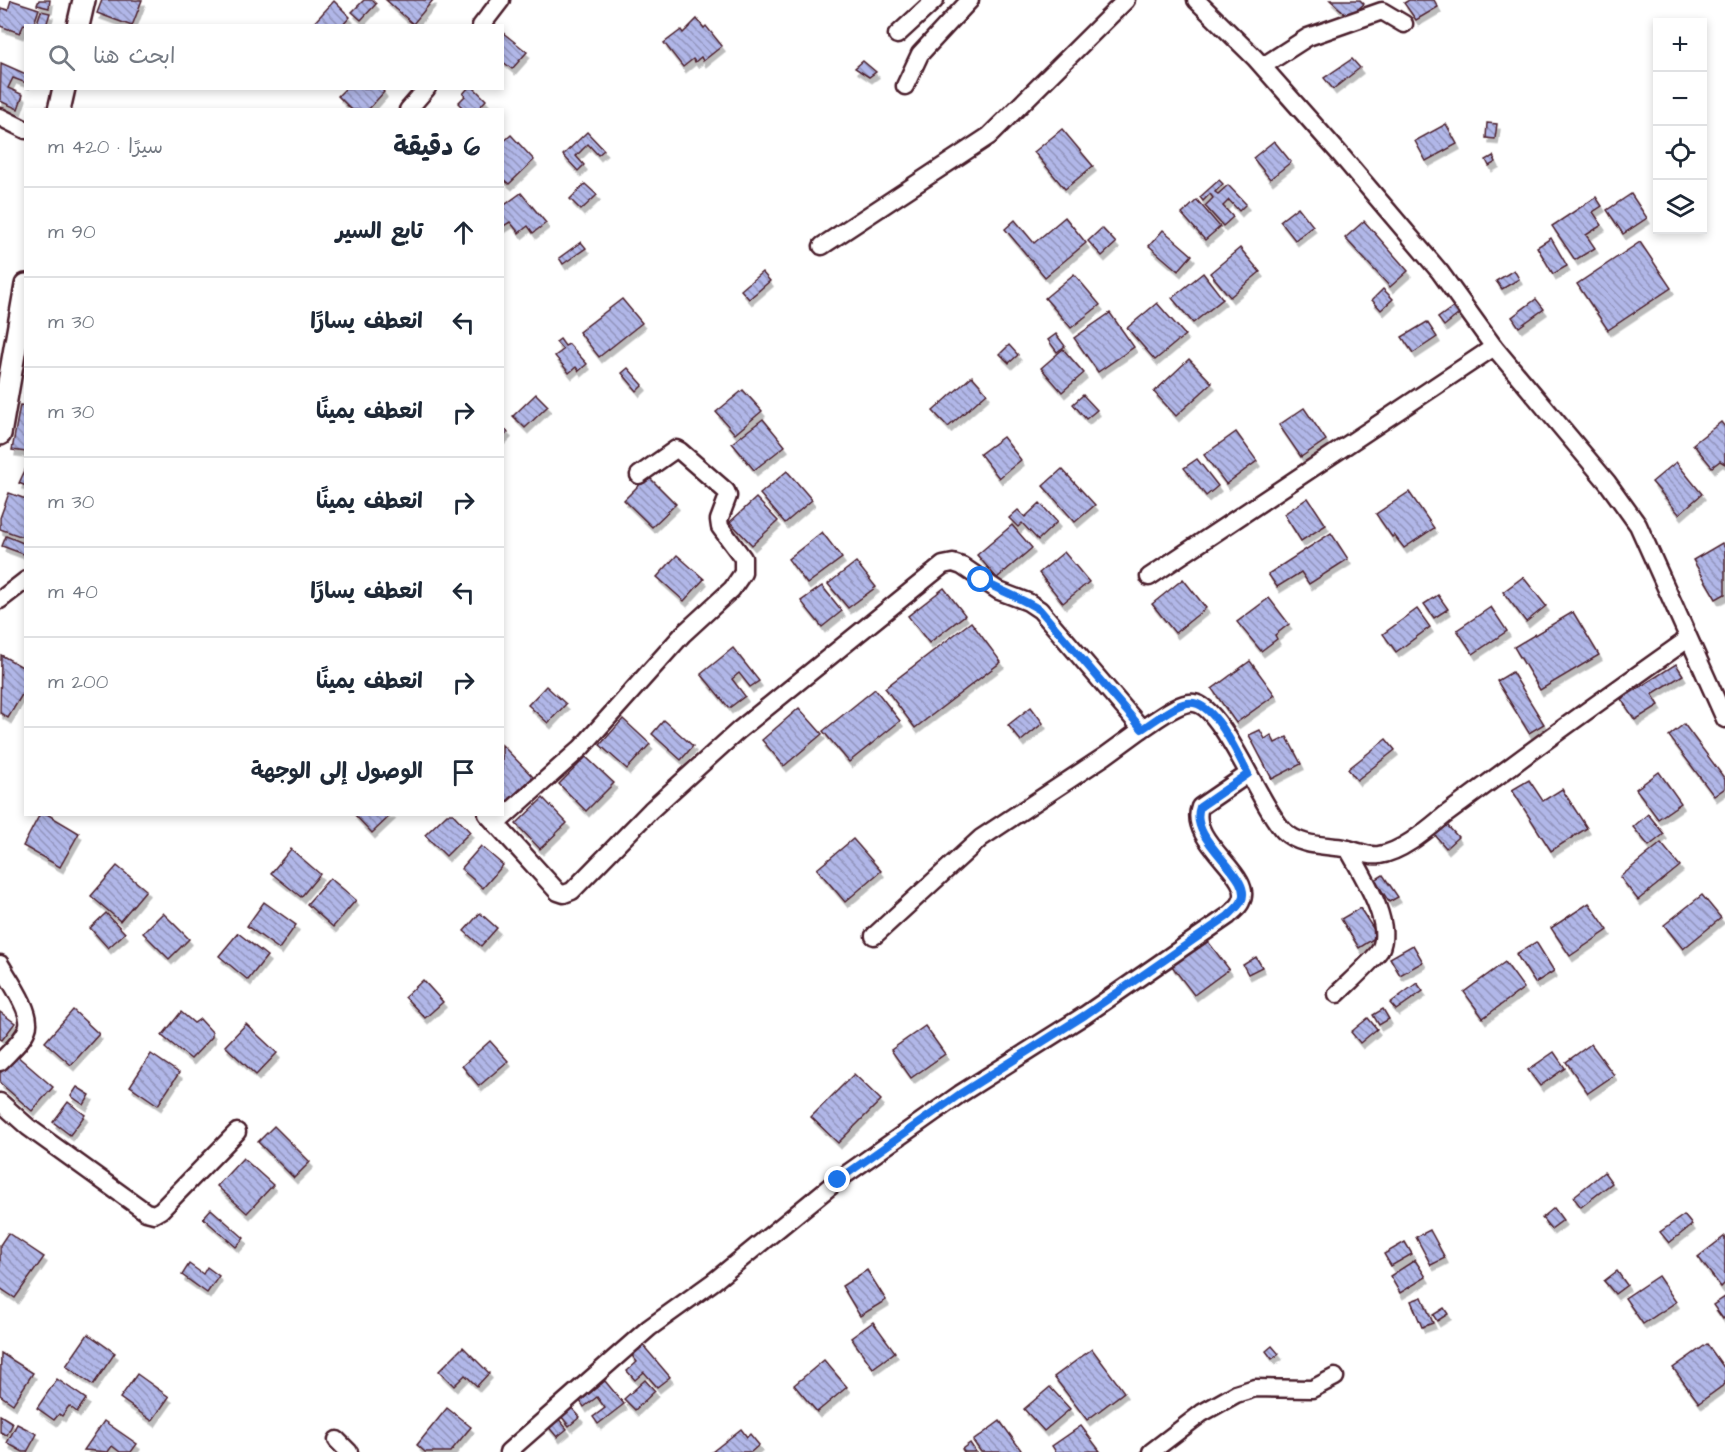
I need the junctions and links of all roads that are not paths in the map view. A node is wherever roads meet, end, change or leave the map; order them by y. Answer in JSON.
{"nodes":[{"id":1,"x":84,"y":0,"type":"edge"},
{"id":2,"x":501,"y":0,"type":"edge"},
{"id":3,"x":935,"y":0,"type":"edge"},
{"id":4,"x":970,"y":0,"type":"edge"},
{"id":5,"x":1126,"y":0,"type":"edge"},
{"id":6,"x":1196,"y":0,"type":"edge"},
{"id":7,"x":1384,"y":5,"type":"edge"},
{"id":8,"x":78,"y":24,"type":"edge"},
{"id":9,"x":483,"y":24,"type":"edge"},
{"id":10,"x":1404,"y":24,"type":"dead end"},
{"id":11,"x":897,"y":35,"type":"dead end"},
{"id":12,"x":1263,"y":66,"type":"junction"},
{"id":13,"x":905,"y":86,"type":"dead end"},
{"id":14,"x":64,"y":90,"type":"edge"},
{"id":15,"x":425,"y":90,"type":"edge"},
{"id":16,"x":59,"y":108,"type":"edge"},
{"id":17,"x":410,"y":108,"type":"edge"},
{"id":18,"x":0,"y":117,"type":"edge"},
{"id":19,"x":24,"y":129,"type":"edge"},
{"id":20,"x":822,"y":246,"type":"dead end"},
{"id":21,"x":24,"y":296,"type":"edge"},
{"id":22,"x":1494,"y":347,"type":"junction"},
{"id":23,"x":0,"y":434,"type":"edge"},
{"id":24,"x":639,"y":475,"type":"dead end"},
{"id":25,"x":1149,"y":577,"type":"dead end"},
{"id":26,"x":24,"y":582,"type":"edge"},
{"id":27,"x":0,"y":600,"type":"edge"},
{"id":28,"x":1688,"y":639,"type":"junction"},
{"id":29,"x":1725,"y":719,"type":"edge"},
{"id":30,"x":1142,"y":729,"type":"junction"},
{"id":31,"x":1248,"y":774,"type":"junction"},
{"id":32,"x":504,"y":809,"type":"edge"},
{"id":33,"x":492,"y":819,"type":"edge"},
{"id":34,"x":1348,"y":849,"type":"junction"},
{"id":35,"x":874,"y":936,"type":"dead end"},
{"id":36,"x":0,"y":963,"type":"edge"},
{"id":37,"x":1337,"y":994,"type":"dead end"},
{"id":38,"x":0,"y":1062,"type":"edge"},
{"id":39,"x":0,"y":1101,"type":"edge"},
{"id":40,"x":237,"y":1131,"type":"dead end"},
{"id":41,"x":1335,"y":1377,"type":"dead end"},
{"id":42,"x":508,"y":1452,"type":"edge"},
{"id":43,"x":1151,"y":1452,"type":"edge"}],
"edges":[{"from":1,"to":8,"type":"street"},
{"from":2,"to":9,"type":"street"},
{"from":3,"to":11,"type":"street"},
{"from":4,"to":13,"type":"street"},
{"from":5,"to":20,"type":"street"},
{"from":6,"to":12,"type":"street"},
{"from":7,"to":10,"type":"street"},
{"from":7,"to":12,"type":"street"},
{"from":12,"to":22,"type":"street"},
{"from":14,"to":16,"type":"street"},
{"from":15,"to":17,"type":"street"},
{"from":18,"to":19,"type":"street"},
{"from":21,"to":23,"type":"street"},
{"from":22,"to":25,"type":"street"},
{"from":22,"to":28,"type":"street"},
{"from":24,"to":32,"type":"street"},
{"from":26,"to":27,"type":"street"},
{"from":28,"to":29,"type":"street"},
{"from":28,"to":34,"type":"street"},
{"from":30,"to":31,"type":"street"},
{"from":30,"to":33,"type":"street"},
{"from":30,"to":35,"type":"street"},
{"from":31,"to":34,"type":"street"},
{"from":31,"to":42,"type":"street"},
{"from":34,"to":37,"type":"street"},
{"from":36,"to":38,"type":"street"},
{"from":39,"to":40,"type":"street"},
{"from":41,"to":43,"type":"street"}]}
